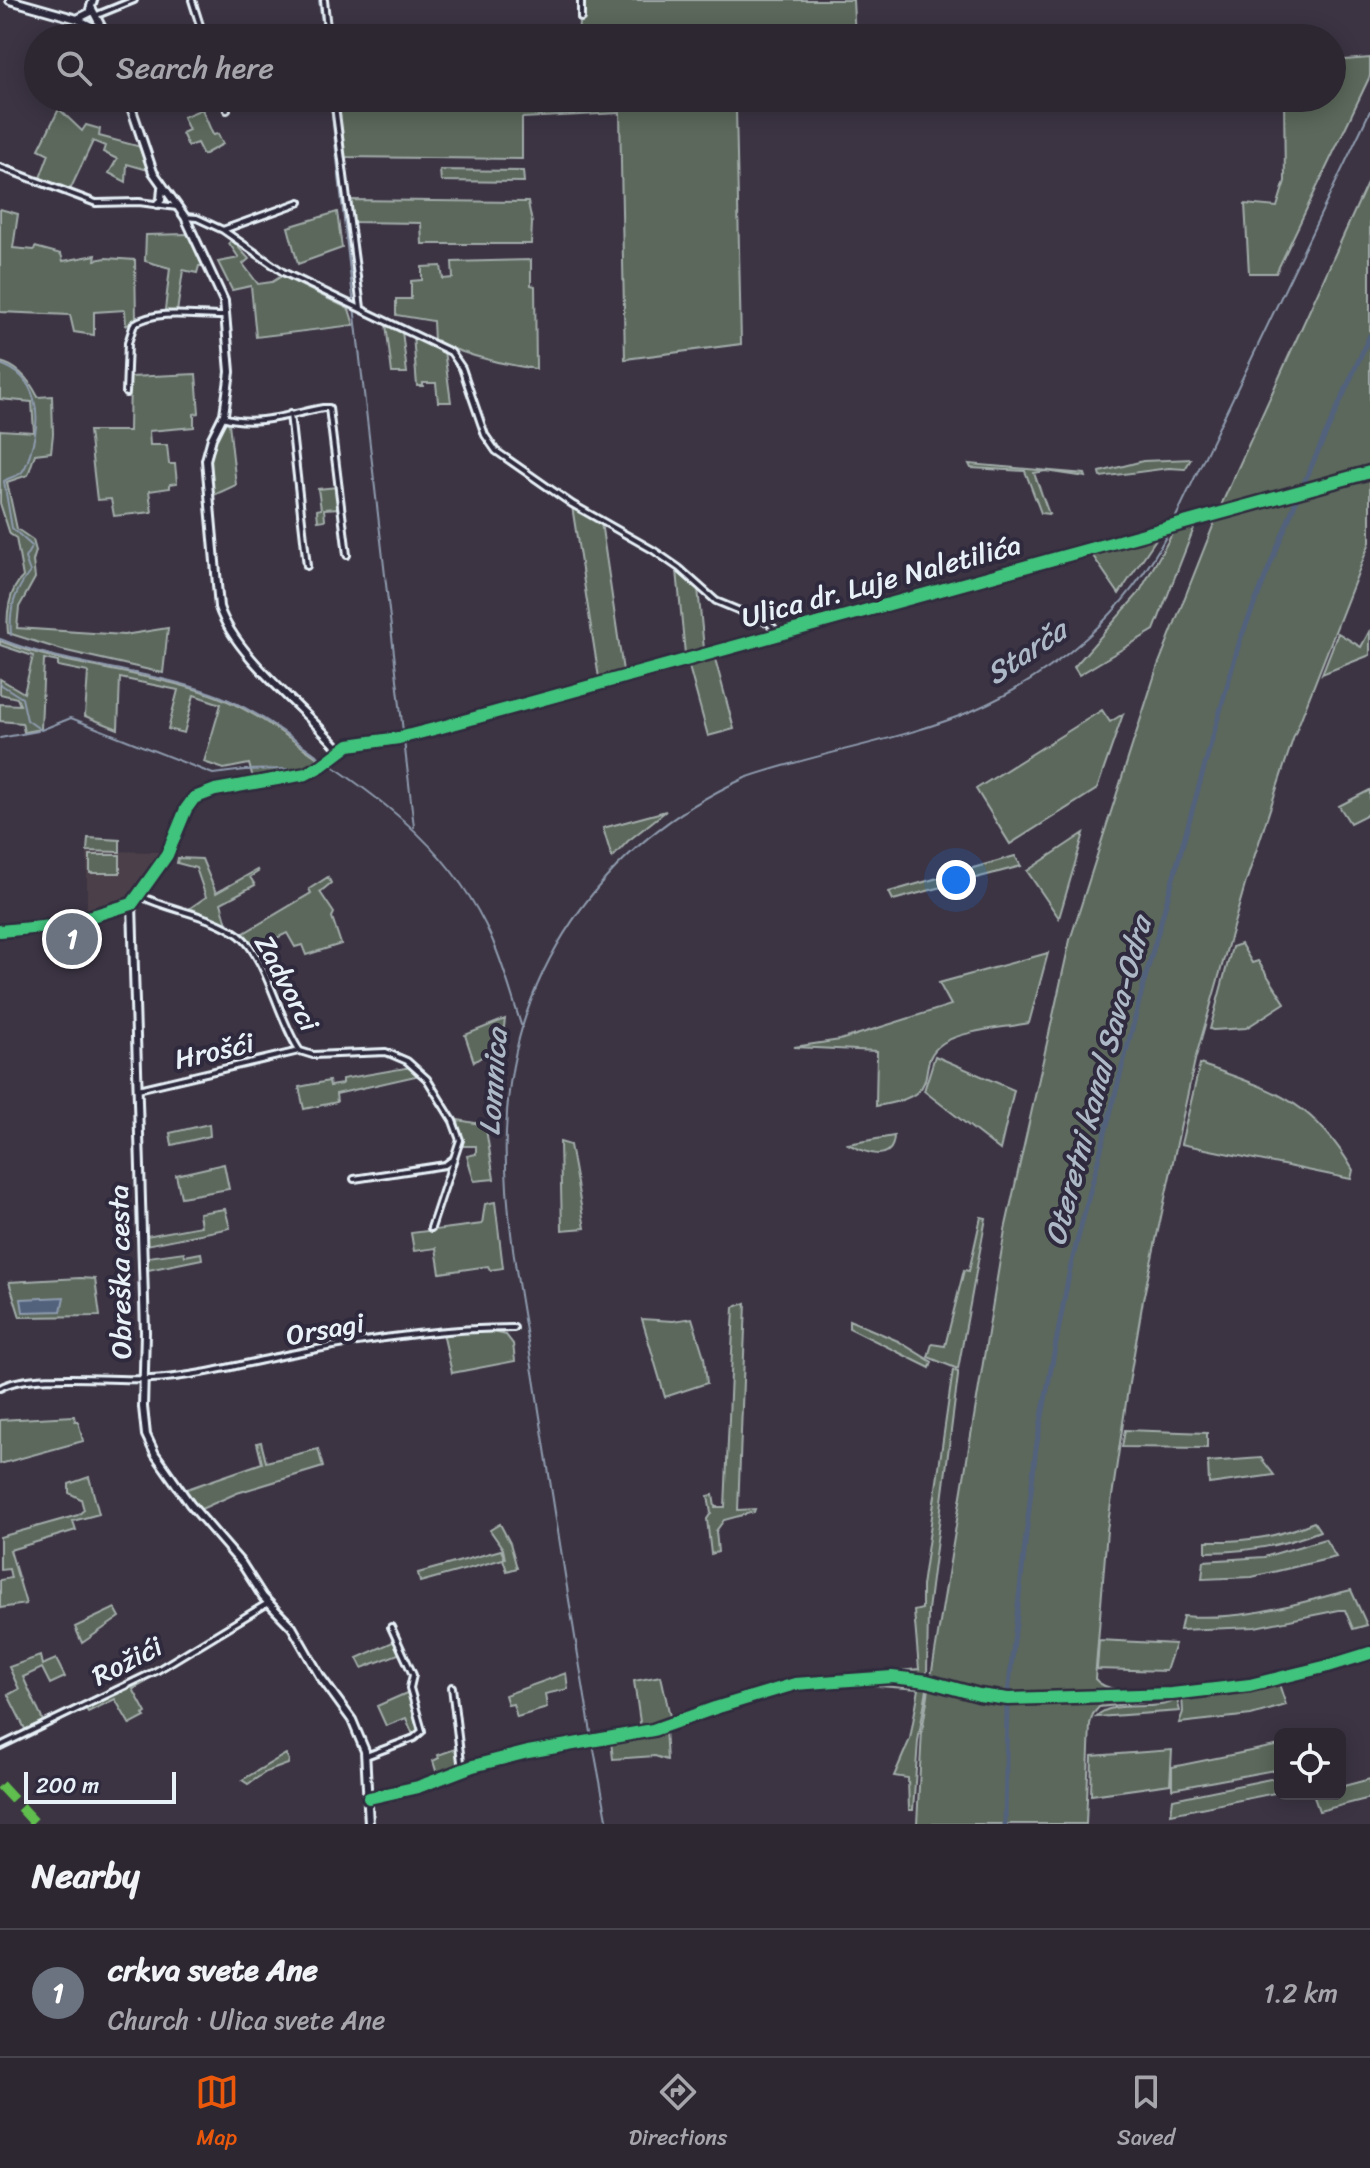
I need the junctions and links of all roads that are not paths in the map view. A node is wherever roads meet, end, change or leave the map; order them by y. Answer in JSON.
{"nodes":[{"id":1,"x":10,"y":0,"type":"edge"},
{"id":2,"x":93,"y":0,"type":"edge"},
{"id":3,"x":134,"y":0,"type":"edge"},
{"id":4,"x":192,"y":0,"type":"edge"},
{"id":5,"x":581,"y":0,"type":"edge"},
{"id":6,"x":324,"y":1,"type":"edge"},
{"id":7,"x":92,"y":9,"type":"junction"},
{"id":8,"x":97,"y":15,"type":"junction"},
{"id":9,"x":581,"y":18,"type":"dead end"},
{"id":10,"x":77,"y":19,"type":"junction"},
{"id":11,"x":86,"y":24,"type":"edge"},
{"id":12,"x":101,"y":24,"type":"edge"},
{"id":13,"x":200,"y":24,"type":"edge"},
{"id":14,"x":326,"y":24,"type":"edge"},
{"id":15,"x":133,"y":112,"type":"edge"},
{"id":16,"x":336,"y":112,"type":"edge"},
{"id":17,"x":0,"y":167,"type":"edge"},
{"id":18,"x":162,"y":188,"type":"junction"},
{"id":19,"x":300,"y":202,"type":"dead end"},
{"id":20,"x":157,"y":204,"type":"junction"},
{"id":21,"x":177,"y":207,"type":"junction"},
{"id":22,"x":185,"y":217,"type":"junction"},
{"id":23,"x":223,"y":230,"type":"junction"},
{"id":24,"x":359,"y":308,"type":"junction"},
{"id":25,"x":226,"y":316,"type":"junction"},
{"id":26,"x":126,"y":393,"type":"dead end"},
{"id":27,"x":290,"y":414,"type":"junction"},
{"id":28,"x":223,"y":417,"type":"junction"},
{"id":29,"x":1370,"y":472,"type":"edge"},
{"id":30,"x":347,"y":555,"type":"dead end"},
{"id":31,"x":307,"y":566,"type":"dead end"},
{"id":32,"x":778,"y":633,"type":"junction"},
{"id":33,"x":340,"y":750,"type":"junction"},
{"id":34,"x":137,"y":894,"type":"junction"},
{"id":35,"x":132,"y":904,"type":"junction"},
{"id":36,"x":0,"y":931,"type":"edge"},
{"id":37,"x":300,"y":1051,"type":"junction"},
{"id":38,"x":138,"y":1089,"type":"junction"},
{"id":39,"x":454,"y":1158,"type":"junction"},
{"id":40,"x":354,"y":1179,"type":"dead end"},
{"id":41,"x":431,"y":1228,"type":"dead end"},
{"id":42,"x":514,"y":1328,"type":"dead end"},
{"id":43,"x":144,"y":1379,"type":"junction"},
{"id":44,"x":0,"y":1388,"type":"edge"},
{"id":45,"x":268,"y":1603,"type":"junction"},
{"id":46,"x":391,"y":1627,"type":"dead end"},
{"id":47,"x":1370,"y":1653,"type":"edge"},
{"id":48,"x":452,"y":1687,"type":"dead end"},
{"id":49,"x":0,"y":1746,"type":"edge"},
{"id":50,"x":366,"y":1756,"type":"junction"},
{"id":51,"x":462,"y":1770,"type":"junction"},
{"id":52,"x":369,"y":1798,"type":"junction"},
{"id":53,"x":369,"y":1824,"type":"edge"}],
"edges":[{"from":1,"to":10,"type":"street"},
{"from":2,"to":7,"type":"street"},
{"from":3,"to":8,"type":"street"},
{"from":4,"to":13,"type":"street"},
{"from":5,"to":9,"type":"street"},
{"from":6,"to":14,"type":"street"},
{"from":7,"to":8,"type":"street"},
{"from":7,"to":10,"type":"street"},
{"from":8,"to":12,"type":"street"},
{"from":10,"to":11,"type":"street"},
{"from":15,"to":18,"type":"street"},
{"from":16,"to":24,"type":"street"},
{"from":17,"to":20,"type":"street"},
{"from":18,"to":20,"type":"street"},
{"from":18,"to":21,"type":"street"},
{"from":19,"to":23,"type":"street"},
{"from":20,"to":21,"type":"street"},
{"from":21,"to":22,"type":"street"},
{"from":22,"to":23,"type":"street"},
{"from":22,"to":25,"type":"street"},
{"from":23,"to":24,"type":"street"},
{"from":24,"to":32,"type":"street"},
{"from":25,"to":26,"type":"street"},
{"from":25,"to":28,"type":"street"},
{"from":27,"to":28,"type":"street"},
{"from":27,"to":30,"type":"street"},
{"from":27,"to":31,"type":"street"},
{"from":28,"to":33,"type":"street"},
{"from":29,"to":32,"type":"street","name":"Ulica dr. Luje Naletilića"},
{"from":32,"to":33,"type":"street","name":"Ulica dr. Luje Naletilića"},
{"from":33,"to":34,"type":"street","name":"Obreška cesta"},
{"from":34,"to":35,"type":"street","name":"Obreška cesta"},
{"from":34,"to":37,"type":"street","name":"Zadvorci"},
{"from":35,"to":36,"type":"street"},
{"from":35,"to":38,"type":"street","name":"Obreška cesta"},
{"from":37,"to":38,"type":"street","name":"Hrošći"},
{"from":37,"to":39,"type":"street","name":"Zadvorci"},
{"from":38,"to":43,"type":"street","name":"Obreška cesta"},
{"from":39,"to":40,"type":"street"},
{"from":39,"to":41,"type":"street","name":"Zadvorci"},
{"from":42,"to":43,"type":"street","name":"Orsagi"},
{"from":43,"to":44,"type":"street","name":"Orsagi"},
{"from":43,"to":45,"type":"street","name":"Obreška cesta"},
{"from":45,"to":49,"type":"street","name":"Rožići"},
{"from":45,"to":50,"type":"street","name":"Obreška cesta"},
{"from":46,"to":50,"type":"street"},
{"from":47,"to":51,"type":"street"},
{"from":48,"to":51,"type":"street"},
{"from":50,"to":52,"type":"street","name":"Obreška cesta"},
{"from":51,"to":52,"type":"street"},
{"from":52,"to":53,"type":"street","name":"Obreška cesta"}]}
